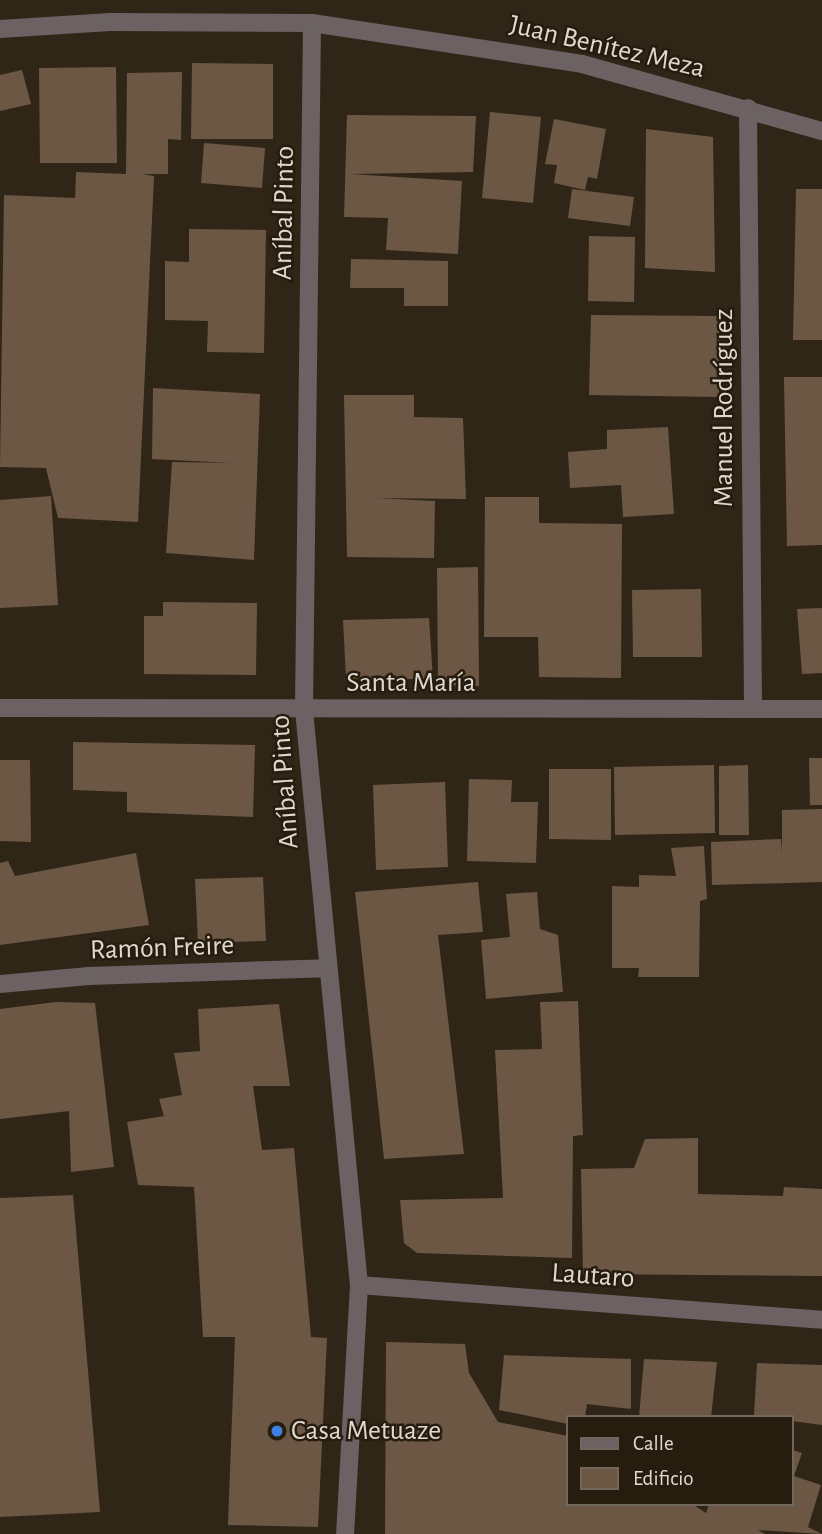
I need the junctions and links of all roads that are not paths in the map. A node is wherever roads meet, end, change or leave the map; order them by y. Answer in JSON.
{"nodes":[{"id":1,"x":312,"y":23,"type":"junction"},
{"id":2,"x":0,"y":29,"type":"edge"},
{"id":3,"x":748,"y":108,"type":"junction"},
{"id":4,"x":822,"y":131,"type":"edge"},
{"id":5,"x":0,"y":708,"type":"edge"},
{"id":6,"x":753,"y":709,"type":"junction"},
{"id":7,"x":822,"y":709,"type":"edge"},
{"id":8,"x":304,"y":710,"type":"junction"},
{"id":9,"x":326,"y":968,"type":"junction"},
{"id":10,"x":0,"y":984,"type":"edge"},
{"id":11,"x":359,"y":1284,"type":"junction"},
{"id":12,"x":822,"y":1320,"type":"edge"},
{"id":13,"x":345,"y":1534,"type":"edge"}],
"edges":[{"from":1,"to":2,"type":"street","name":"Juan Benítez Meza"},
{"from":1,"to":3,"type":"street","name":"Juan Benítez Meza"},
{"from":1,"to":8,"type":"street","name":"Aníbal Pinto"},
{"from":3,"to":4,"type":"street","name":"Juan Benítez Meza"},
{"from":3,"to":6,"type":"street","name":"Manuel Rodríguez"},
{"from":5,"to":8,"type":"street","name":"Santa María"},
{"from":6,"to":7,"type":"street","name":"Santa María"},
{"from":6,"to":8,"type":"street","name":"Santa María"},
{"from":8,"to":9,"type":"street","name":"Aníbal Pinto"},
{"from":9,"to":10,"type":"street","name":"Ramón Freire"},
{"from":9,"to":11,"type":"street","name":"Aníbal Pinto"},
{"from":11,"to":12,"type":"street","name":"Lautaro"},
{"from":11,"to":13,"type":"street","name":"Aníbal Pinto"}]}
